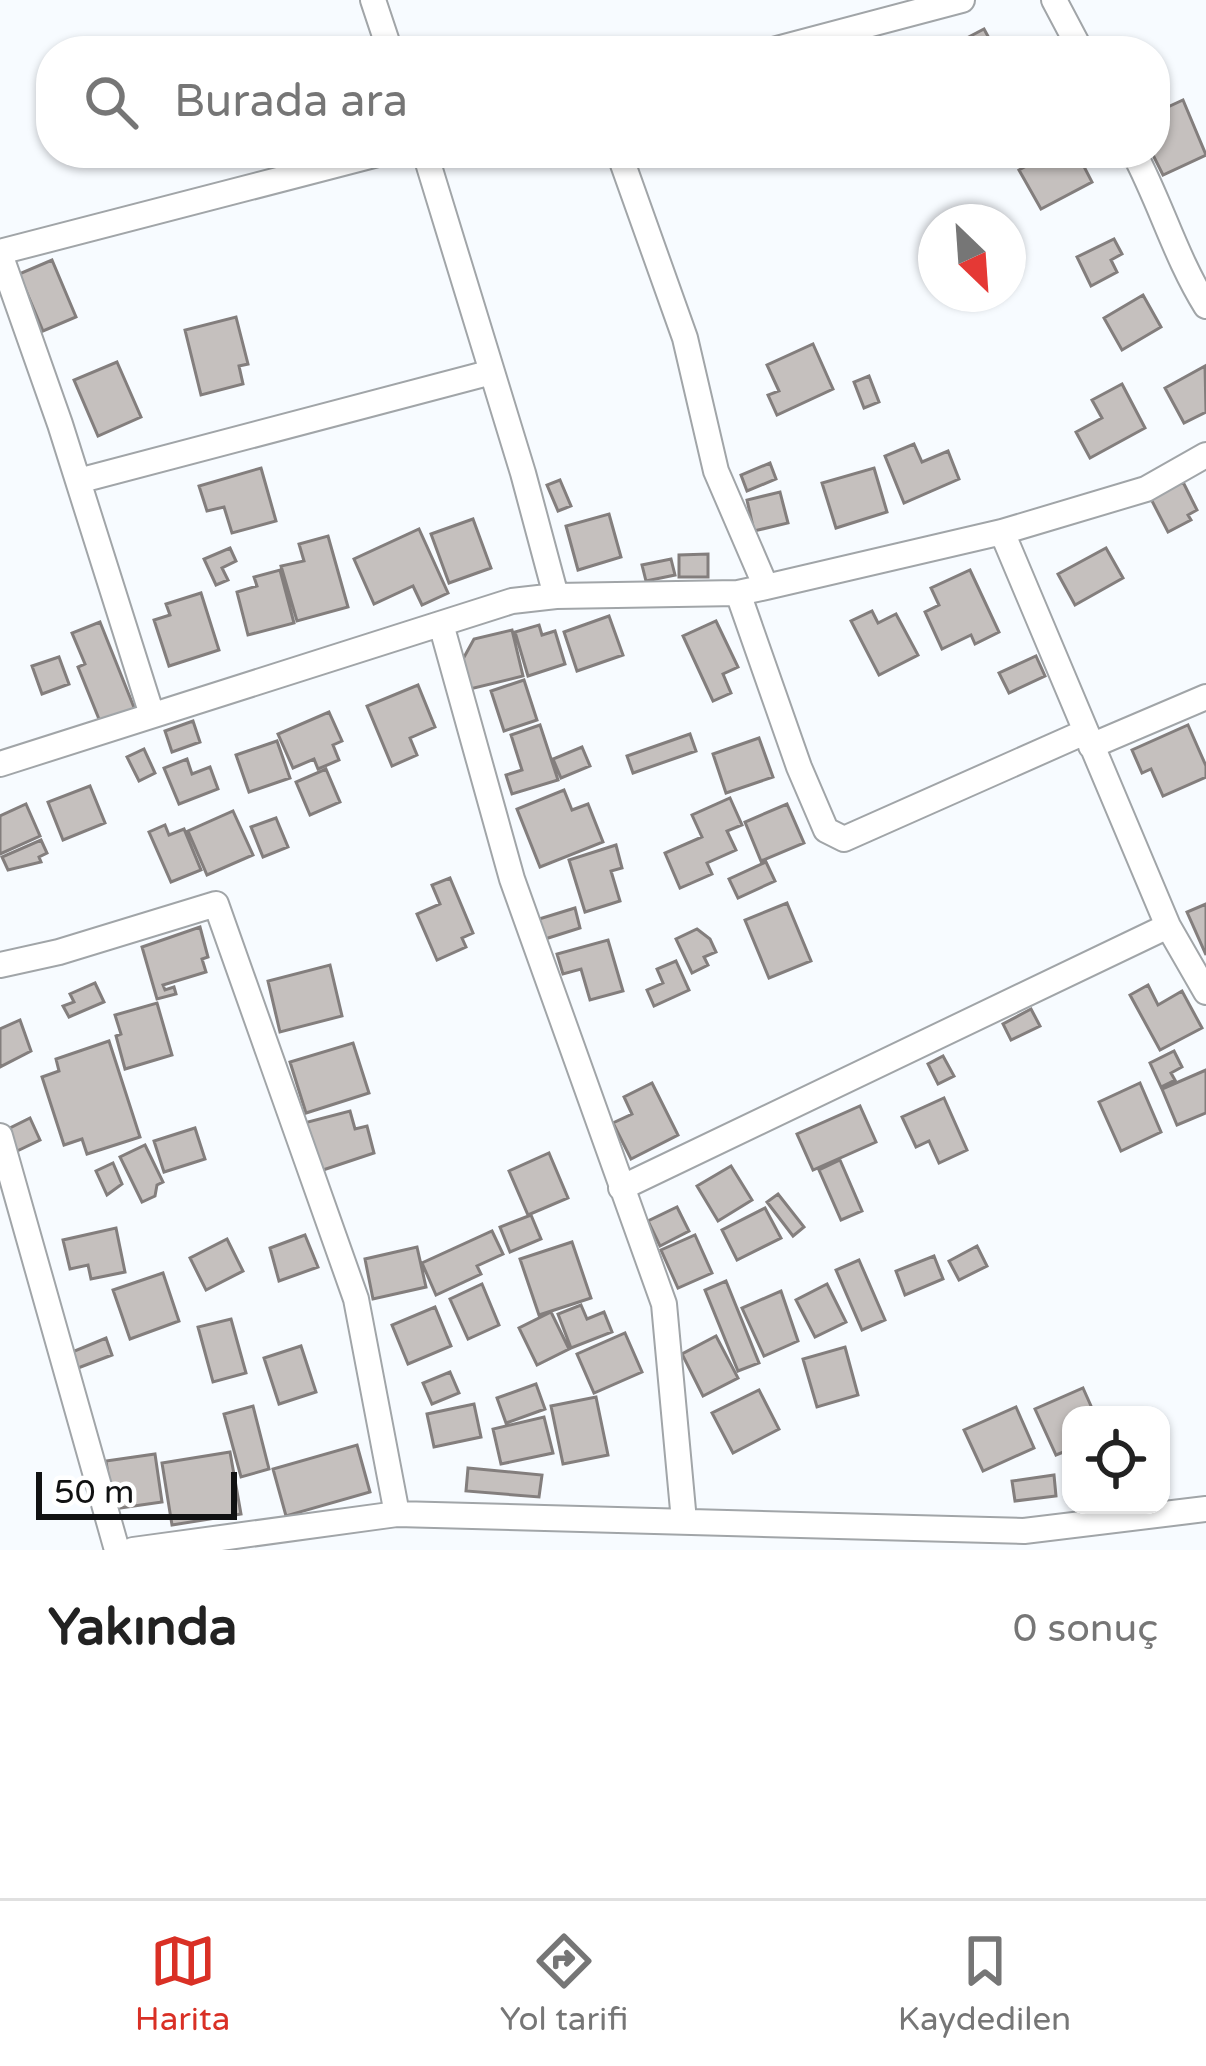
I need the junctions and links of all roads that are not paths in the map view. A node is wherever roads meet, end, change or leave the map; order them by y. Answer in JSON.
{"nodes":[{"id":1,"x":373,"y":0,"type":"edge"},
{"id":2,"x":962,"y":0,"type":"edge"},
{"id":3,"x":1054,"y":0,"type":"edge"},
{"id":4,"x":385,"y":36,"type":"edge"},
{"id":5,"x":826,"y":36,"type":"edge"},
{"id":6,"x":1073,"y":36,"type":"edge"},
{"id":7,"x":325,"y":168,"type":"edge"},
{"id":8,"x":430,"y":168,"type":"edge"},
{"id":9,"x":624,"y":168,"type":"edge"},
{"id":10,"x":1142,"y":168,"type":"edge"},
{"id":11,"x":0,"y":253,"type":"edge"},
{"id":12,"x":1206,"y":306,"type":"edge"},
{"id":13,"x":492,"y":372,"type":"junction"},
{"id":14,"x":1206,"y":455,"type":"edge"},
{"id":15,"x":79,"y":481,"type":"junction"},
{"id":16,"x":1002,"y":532,"type":"junction"},
{"id":17,"x":766,"y":587,"type":"junction"},
{"id":18,"x":738,"y":593,"type":"junction"},
{"id":19,"x":556,"y":596,"type":"junction"},
{"id":20,"x":441,"y":624,"type":"junction"},
{"id":21,"x":1206,"y":697,"type":"edge"},
{"id":22,"x":152,"y":715,"type":"junction"},
{"id":23,"x":1088,"y":739,"type":"junction"},
{"id":24,"x":0,"y":764,"type":"edge"},
{"id":25,"x":1168,"y":926,"type":"junction"},
{"id":26,"x":0,"y":965,"type":"edge"},
{"id":27,"x":1206,"y":992,"type":"edge"},
{"id":28,"x":0,"y":1136,"type":"edge"},
{"id":29,"x":621,"y":1188,"type":"junction"},
{"id":30,"x":1206,"y":1509,"type":"edge"},
{"id":31,"x":397,"y":1514,"type":"junction"},
{"id":32,"x":684,"y":1521,"type":"junction"},
{"id":33,"x":117,"y":1550,"type":"edge"},
{"id":34,"x":133,"y":1550,"type":"edge"}],
"edges":[{"from":1,"to":4,"type":"street"},
{"from":2,"to":5,"type":"street"},
{"from":3,"to":6,"type":"street"},
{"from":7,"to":11,"type":"street"},
{"from":8,"to":13,"type":"street"},
{"from":9,"to":17,"type":"street"},
{"from":10,"to":12,"type":"street"},
{"from":11,"to":15,"type":"street"},
{"from":13,"to":15,"type":"street"},
{"from":13,"to":19,"type":"street"},
{"from":14,"to":16,"type":"street"},
{"from":15,"to":22,"type":"street"},
{"from":16,"to":17,"type":"street"},
{"from":16,"to":23,"type":"street"},
{"from":17,"to":18,"type":"street"},
{"from":18,"to":19,"type":"street"},
{"from":18,"to":23,"type":"street"},
{"from":19,"to":20,"type":"street"},
{"from":20,"to":22,"type":"street"},
{"from":20,"to":29,"type":"street"},
{"from":21,"to":23,"type":"street"},
{"from":22,"to":24,"type":"street"},
{"from":23,"to":25,"type":"street"},
{"from":25,"to":27,"type":"street"},
{"from":25,"to":29,"type":"street"},
{"from":26,"to":31,"type":"street"},
{"from":28,"to":33,"type":"street"},
{"from":29,"to":32,"type":"street"},
{"from":30,"to":32,"type":"street"},
{"from":31,"to":32,"type":"street"},
{"from":31,"to":34,"type":"street"}]}
